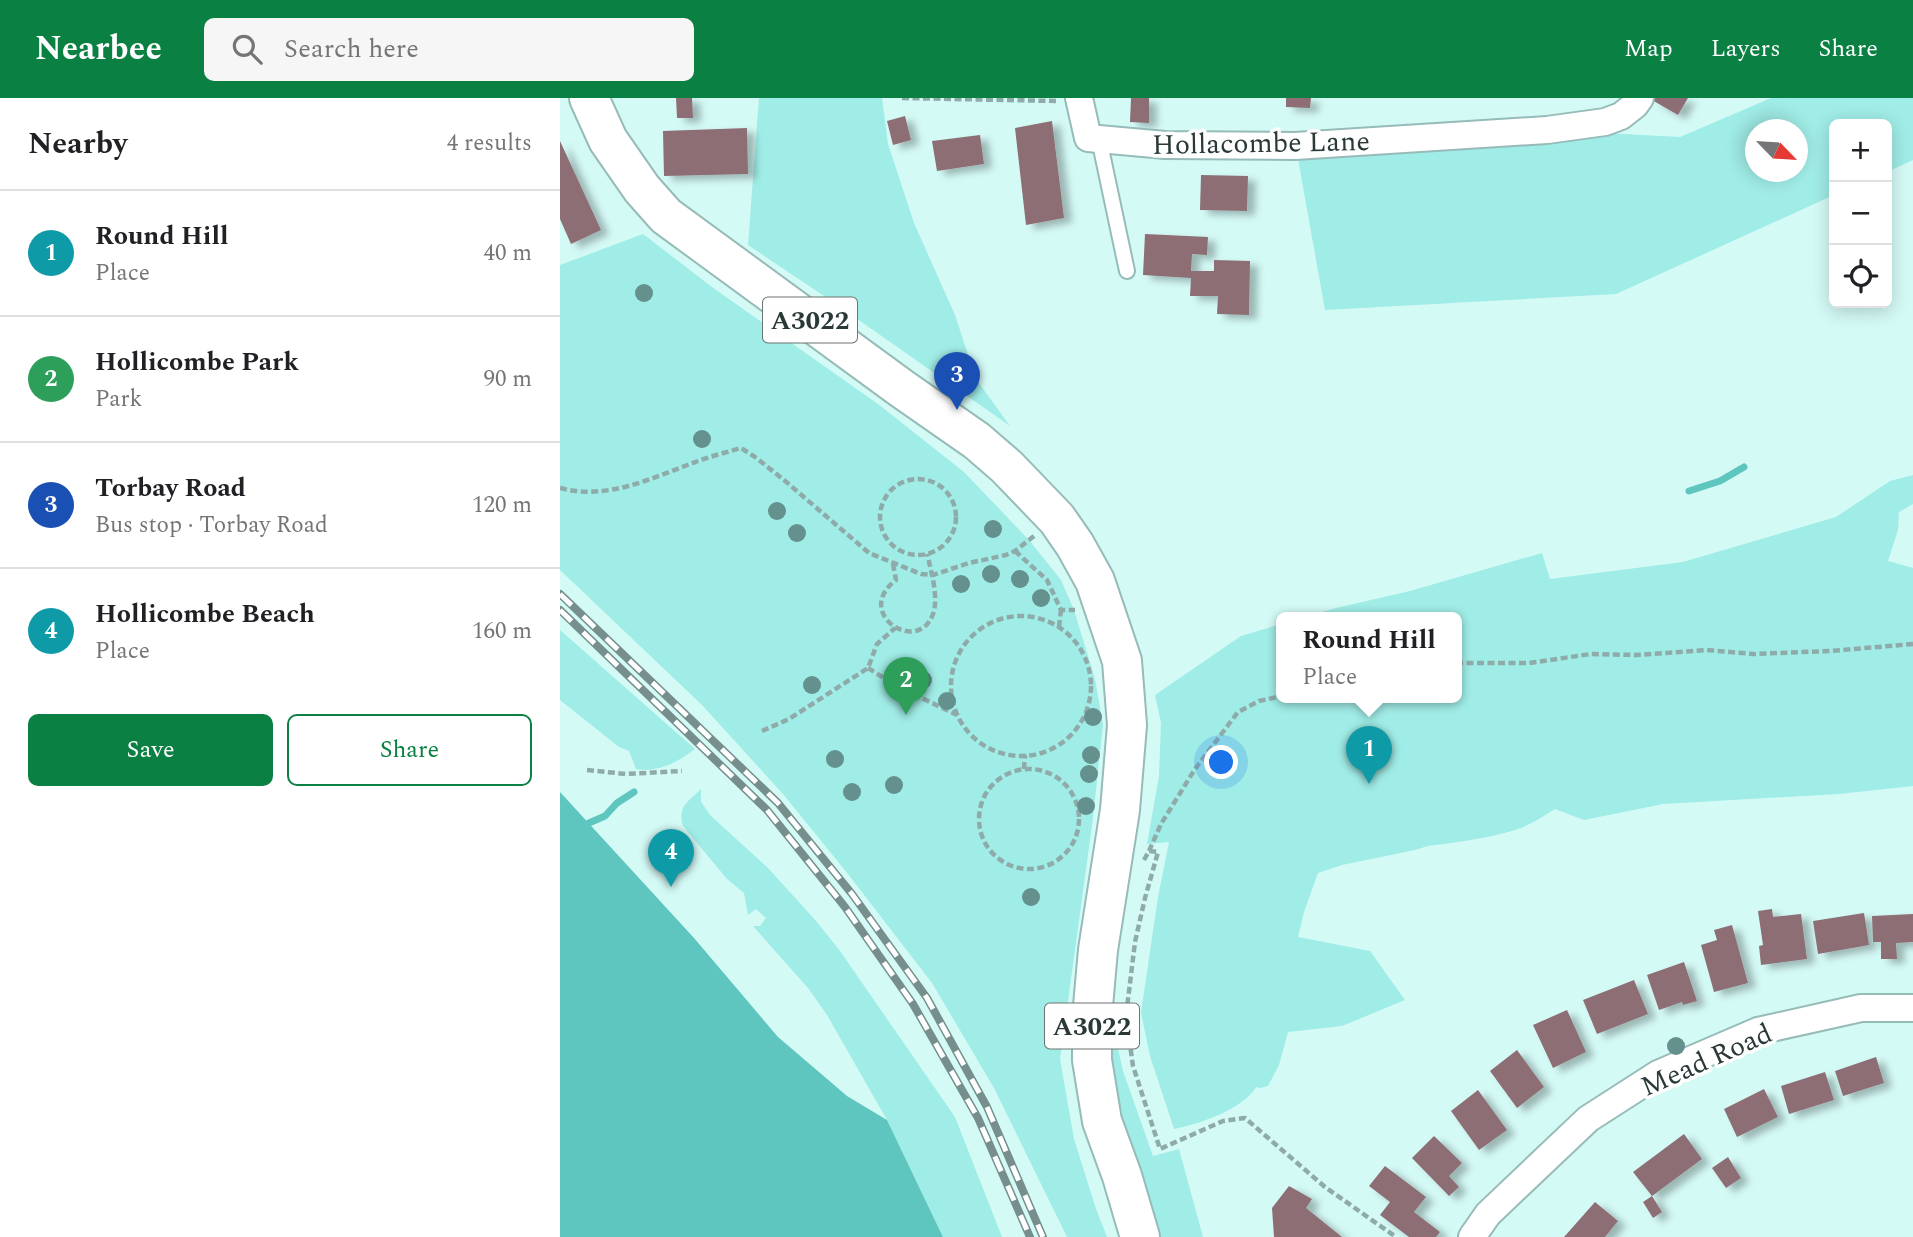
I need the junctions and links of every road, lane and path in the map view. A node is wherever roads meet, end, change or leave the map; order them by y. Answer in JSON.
{"nodes":[{"id":1,"x":589,"y":98,"type":"edge"},
{"id":2,"x":902,"y":98,"type":"edge"},
{"id":3,"x":1640,"y":98,"type":"edge"},
{"id":4,"x":1079,"y":100,"type":"edge"},
{"id":5,"x":1099,"y":139,"type":"junction"},
{"id":6,"x":1127,"y":271,"type":"dead end"},
{"id":7,"x":560,"y":488,"type":"edge"},
{"id":8,"x":1015,"y":551,"type":"dead end"},
{"id":9,"x":927,"y":554,"type":"junction"},
{"id":10,"x":1006,"y":555,"type":"dead end"},
{"id":11,"x":893,"y":564,"type":"junction"},
{"id":12,"x":933,"y":575,"type":"junction"},
{"id":13,"x":1061,"y":610,"type":"junction"},
{"id":14,"x":1073,"y":610,"type":"dead end"},
{"id":15,"x":1059,"y":627,"type":"junction"},
{"id":16,"x":895,"y":628,"type":"junction"},
{"id":17,"x":1913,"y":644,"type":"edge"},
{"id":18,"x":1462,"y":663,"type":"edge"},
{"id":19,"x":868,"y":668,"type":"junction"},
{"id":20,"x":1276,"y":698,"type":"edge"},
{"id":21,"x":958,"y":715,"type":"junction"},
{"id":22,"x":762,"y":731,"type":"dead end"},
{"id":23,"x":1025,"y":755,"type":"junction"},
{"id":24,"x":1024,"y":769,"type":"junction"},
{"id":25,"x":587,"y":770,"type":"dead end"},
{"id":26,"x":682,"y":771,"type":"dead end"},
{"id":27,"x":1150,"y":851,"type":"junction"},
{"id":28,"x":1140,"y":868,"type":"dead end"},
{"id":29,"x":1913,"y":1008,"type":"edge"},
{"id":30,"x":1140,"y":1237,"type":"edge"},
{"id":31,"x":1396,"y":1237,"type":"edge"},
{"id":32,"x":1472,"y":1237,"type":"edge"}],
"edges":[{"from":1,"to":30,"type":"main road","number":"A3022"},
{"from":2,"to":4,"type":"path"},
{"from":3,"to":5,"type":"street","name":"Hollacombe Lane"},
{"from":4,"to":5,"type":"street"},
{"from":5,"to":6,"type":"lane"},
{"from":7,"to":11,"type":"path"},
{"from":8,"to":13,"type":"path"},
{"from":9,"to":9,"type":"path"},
{"from":9,"to":12,"type":"path"},
{"from":10,"to":12,"type":"path"},
{"from":11,"to":12,"type":"path"},
{"from":11,"to":16,"type":"path"},
{"from":12,"to":16,"type":"path"},
{"from":13,"to":14,"type":"path"},
{"from":13,"to":15,"type":"path"},
{"from":15,"to":21,"type":"path"},
{"from":15,"to":23,"type":"path"},
{"from":16,"to":19,"type":"path"},
{"from":17,"to":18,"type":"path"},
{"from":19,"to":21,"type":"path"},
{"from":19,"to":22,"type":"path"},
{"from":20,"to":27,"type":"path"},
{"from":21,"to":23,"type":"path"},
{"from":23,"to":24,"type":"path"},
{"from":24,"to":24,"type":"path"},
{"from":25,"to":26,"type":"path"},
{"from":27,"to":28,"type":"path"},
{"from":27,"to":31,"type":"path"},
{"from":29,"to":32,"type":"street","name":"Mead Road"}]}
